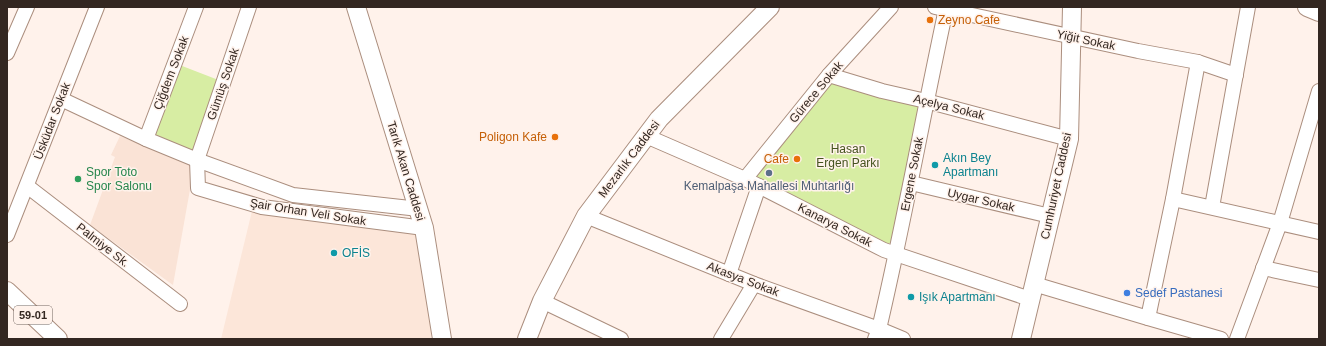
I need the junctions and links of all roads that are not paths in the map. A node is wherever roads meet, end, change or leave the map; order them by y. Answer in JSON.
{"nodes":[{"id":1,"x":27,"y":7,"type":"edge"},
{"id":2,"x":97,"y":7,"type":"edge"},
{"id":3,"x":196,"y":7,"type":"edge"},
{"id":4,"x":249,"y":7,"type":"edge"},
{"id":5,"x":356,"y":7,"type":"edge"},
{"id":6,"x":770,"y":7,"type":"edge"},
{"id":7,"x":891,"y":7,"type":"edge"},
{"id":8,"x":1072,"y":7,"type":"edge"},
{"id":9,"x":1248,"y":7,"type":"edge"},
{"id":10,"x":1307,"y":7,"type":"edge"},
{"id":11,"x":941,"y":8,"type":"edge"},
{"id":12,"x":1319,"y":12,"type":"edge"},
{"id":13,"x":1072,"y":37,"type":"junction"},
{"id":14,"x":7,"y":53,"type":"edge"},
{"id":15,"x":1198,"y":62,"type":"junction"},
{"id":16,"x":829,"y":75,"type":"junction"},
{"id":17,"x":1236,"y":75,"type":"junction"},
{"id":18,"x":1319,"y":90,"type":"edge"},
{"id":19,"x":61,"y":99,"type":"junction"},
{"id":20,"x":926,"y":101,"type":"junction"},
{"id":21,"x":646,"y":136,"type":"junction"},
{"id":22,"x":146,"y":139,"type":"junction"},
{"id":23,"x":1069,"y":139,"type":"junction"},
{"id":24,"x":197,"y":160,"type":"junction"},
{"id":25,"x":745,"y":180,"type":"junction"},
{"id":26,"x":911,"y":183,"type":"junction"},
{"id":27,"x":260,"y":184,"type":"junction"},
{"id":28,"x":27,"y":186,"type":"junction"},
{"id":29,"x":758,"y":186,"type":"junction"},
{"id":30,"x":1173,"y":200,"type":"junction"},
{"id":31,"x":254,"y":205,"type":"junction"},
{"id":32,"x":1212,"y":207,"type":"junction"},
{"id":33,"x":419,"y":209,"type":"junction"},
{"id":34,"x":586,"y":216,"type":"junction"},
{"id":35,"x":1050,"y":216,"type":"junction"},
{"id":36,"x":1280,"y":223,"type":"junction"},
{"id":37,"x":424,"y":228,"type":"junction"},
{"id":38,"x":1319,"y":232,"type":"edge"},
{"id":39,"x":7,"y":235,"type":"edge"},
{"id":40,"x":896,"y":254,"type":"junction"},
{"id":41,"x":1263,"y":268,"type":"junction"},
{"id":42,"x":729,"y":274,"type":"junction"},
{"id":43,"x":1319,"y":280,"type":"edge"},
{"id":44,"x":754,"y":284,"type":"junction"},
{"id":45,"x":7,"y":291,"type":"edge"},
{"id":46,"x":1032,"y":291,"type":"junction"},
{"id":47,"x":542,"y":301,"type":"junction"},
{"id":48,"x":180,"y":304,"type":"dead end"},
{"id":49,"x":1148,"y":318,"type":"junction"},
{"id":50,"x":877,"y":334,"type":"edge"},
{"id":51,"x":58,"y":339,"type":"edge"},
{"id":52,"x":442,"y":339,"type":"edge"},
{"id":53,"x":527,"y":339,"type":"edge"},
{"id":54,"x":621,"y":339,"type":"edge"},
{"id":55,"x":721,"y":339,"type":"edge"},
{"id":56,"x":902,"y":339,"type":"edge"},
{"id":57,"x":1022,"y":339,"type":"edge"},
{"id":58,"x":1222,"y":339,"type":"edge"},
{"id":59,"x":1237,"y":339,"type":"edge"}],
"edges":[{"from":1,"to":14,"type":"street"},
{"from":2,"to":19,"type":"street","name":"Üsküdar Sokak"},
{"from":3,"to":22,"type":"street","name":"Çiğdem Sokak"},
{"from":4,"to":24,"type":"street","name":"Gümüş Sokak"},
{"from":5,"to":33,"type":"main road","name":"Tarık Akan Caddesi"},
{"from":6,"to":21,"type":"main road","name":"Mezarlık Caddesi"},
{"from":7,"to":16,"type":"street","name":"Gürece Sokak"},
{"from":8,"to":13,"type":"main road","name":"Cumhuriyet Caddesi"},
{"from":9,"to":17,"type":"street"},
{"from":10,"to":12,"type":"main road"},
{"from":11,"to":13,"type":"street","name":"Yiğit Sokak"},
{"from":11,"to":20,"type":"street","name":"Ergene Sokak"},
{"from":13,"to":15,"type":"street","name":"Yiğit Sokak"},
{"from":13,"to":23,"type":"main road","name":"Cumhuriyet Caddesi"},
{"from":15,"to":17,"type":"street","name":"Yiğit Sokak"},
{"from":15,"to":30,"type":"street"},
{"from":16,"to":20,"type":"street","name":"Açelya Sokak"},
{"from":16,"to":25,"type":"street","name":"Gürece Sokak"},
{"from":17,"to":32,"type":"street"},
{"from":18,"to":36,"type":"street"},
{"from":19,"to":22,"type":"street","name":"Şair Orhan Veli Sokak"},
{"from":19,"to":28,"type":"street","name":"Üsküdar Sokak"},
{"from":20,"to":23,"type":"street","name":"Açelya Sokak"},
{"from":20,"to":26,"type":"street","name":"Ergene Sokak"},
{"from":21,"to":25,"type":"street","name":"Kanarya Sokak"},
{"from":21,"to":34,"type":"main road","name":"Mezarlık Caddesi"},
{"from":22,"to":24,"type":"street","name":"Şair Orhan Veli Sokak"},
{"from":23,"to":35,"type":"main road","name":"Cumhuriyet Caddesi"},
{"from":24,"to":27,"type":"street","name":"Şair Orhan Veli Sokak"},
{"from":24,"to":31,"type":"street","name":"Şair Orhan Veli Sokak"},
{"from":25,"to":29,"type":"street","name":"Kanarya Sokak"},
{"from":26,"to":35,"type":"street","name":"Uygar Sokak"},
{"from":26,"to":40,"type":"street","name":"Ergene Sokak"},
{"from":27,"to":31,"type":"street"},
{"from":27,"to":33,"type":"street","name":"Şair Orhan Veli Sokak"},
{"from":28,"to":39,"type":"street","name":"Üsküdar Sokak"},
{"from":28,"to":48,"type":"street","name":"Palmiye Sk."},
{"from":29,"to":40,"type":"street","name":"Kanarya Sokak"},
{"from":29,"to":42,"type":"street"},
{"from":30,"to":32,"type":"street"},
{"from":30,"to":49,"type":"street"},
{"from":31,"to":37,"type":"street","name":"Şair Orhan Veli Sokak"},
{"from":32,"to":36,"type":"street"},
{"from":33,"to":37,"type":"main road","name":"Tarık Akan Caddesi"},
{"from":34,"to":42,"type":"street","name":"Akasya Sokak"},
{"from":34,"to":47,"type":"main road","name":"Mezarlık Caddesi"},
{"from":35,"to":46,"type":"main road","name":"Cumhuriyet Caddesi"},
{"from":36,"to":38,"type":"street"},
{"from":36,"to":41,"type":"street"},
{"from":37,"to":52,"type":"main road","name":"Tarık Akan Caddesi"},
{"from":40,"to":46,"type":"street","name":"Kanarya Sokak"},
{"from":40,"to":50,"type":"street","name":"Ergene Sokak"},
{"from":41,"to":43,"type":"street"},
{"from":41,"to":59,"type":"street"},
{"from":42,"to":44,"type":"street","name":"Akasya Sokak"},
{"from":44,"to":50,"type":"street","name":"Akasya Sokak"},
{"from":44,"to":55,"type":"street"},
{"from":45,"to":51,"type":"main road","number":"59-01"},
{"from":46,"to":49,"type":"street","name":"Kanarya Sokak"},
{"from":46,"to":57,"type":"main road","name":"Cumhuriyet Caddesi"},
{"from":47,"to":53,"type":"main road","name":"Mezarlık Caddesi"},
{"from":47,"to":54,"type":"street"},
{"from":49,"to":58,"type":"street","name":"Kanarya Sokak"},
{"from":50,"to":56,"type":"street","name":"Akasya Sokak"}]}
